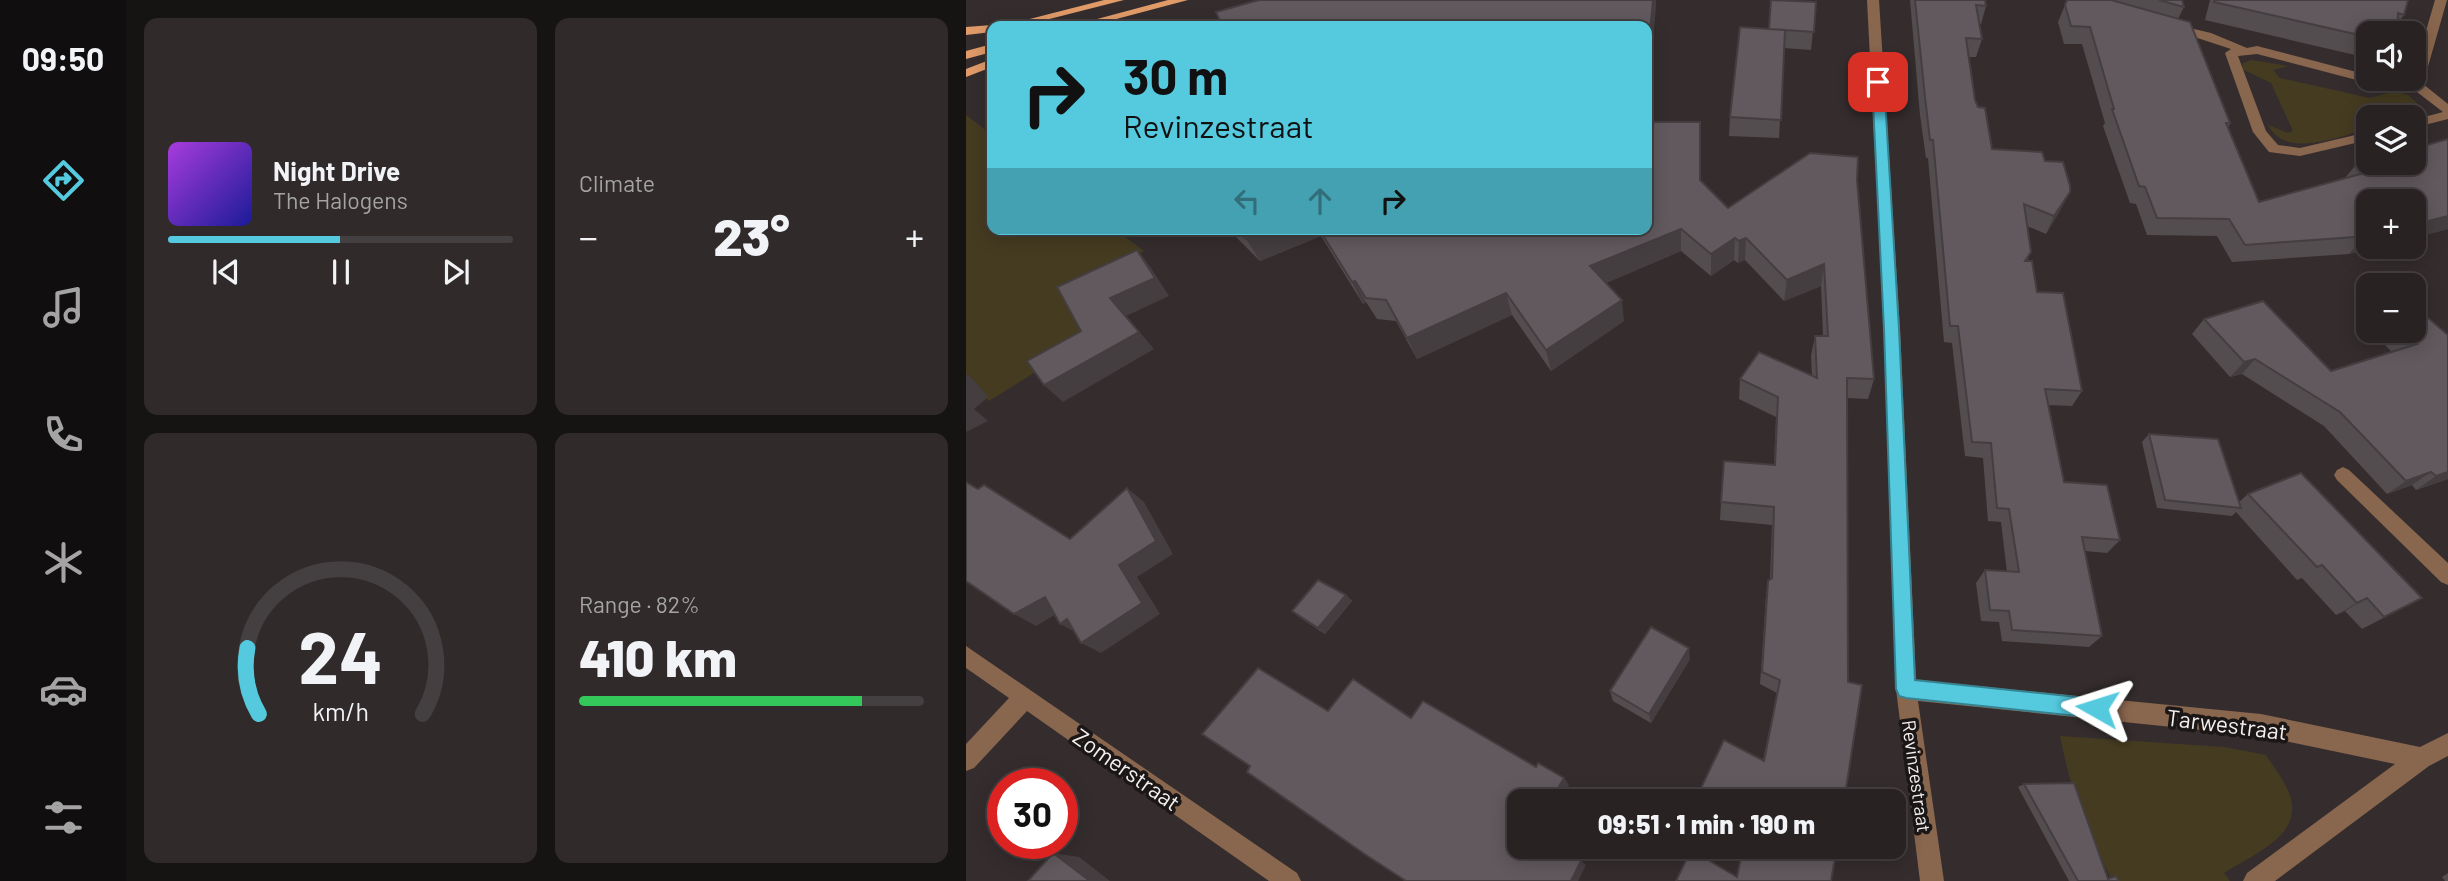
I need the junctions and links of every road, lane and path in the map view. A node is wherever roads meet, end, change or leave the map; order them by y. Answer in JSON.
{"nodes":[{"id":1,"x":1118,"y":0,"type":"edge"},
{"id":2,"x":1182,"y":0,"type":"edge"},
{"id":3,"x":1873,"y":0,"type":"edge"},
{"id":4,"x":2441,"y":0,"type":"edge"},
{"id":5,"x":1114,"y":18,"type":"junction"},
{"id":6,"x":1029,"y":21,"type":"edge"},
{"id":7,"x":1100,"y":21,"type":"edge"},
{"id":8,"x":1106,"y":21,"type":"edge"},
{"id":9,"x":2160,"y":25,"type":"edge"},
{"id":10,"x":987,"y":29,"type":"edge"},
{"id":11,"x":966,"y":31,"type":"edge"},
{"id":12,"x":987,"y":49,"type":"edge"},
{"id":13,"x":2243,"y":50,"type":"junction"},
{"id":14,"x":2426,"y":51,"type":"edge"},
{"id":15,"x":966,"y":55,"type":"edge"},
{"id":16,"x":987,"y":65,"type":"edge"},
{"id":17,"x":966,"y":73,"type":"edge"},
{"id":18,"x":2356,"y":76,"type":"edge"},
{"id":19,"x":2424,"y":91,"type":"edge"},
{"id":20,"x":2448,"y":110,"type":"edge"},
{"id":21,"x":2448,"y":116,"type":"edge"},
{"id":22,"x":2426,"y":121,"type":"edge"},
{"id":23,"x":2356,"y":138,"type":"edge"},
{"id":24,"x":2343,"y":475,"type":"dead end"},
{"id":25,"x":2446,"y":570,"type":"edge"},
{"id":26,"x":966,"y":656,"type":"edge"},
{"id":27,"x":1906,"y":689,"type":"junction"},
{"id":28,"x":1024,"y":698,"type":"junction"},
{"id":29,"x":2448,"y":744,"type":"edge"},
{"id":30,"x":2421,"y":758,"type":"junction"},
{"id":31,"x":966,"y":760,"type":"edge"},
{"id":32,"x":1289,"y":881,"type":"edge"},
{"id":33,"x":1932,"y":881,"type":"edge"},
{"id":34,"x":2255,"y":881,"type":"edge"}],
"edges":[{"from":1,"to":6,"type":"main road"},
{"from":2,"to":5,"type":"main road"},
{"from":3,"to":27,"type":"street","name":"Revinzestraat"},
{"from":4,"to":14,"type":"street"},
{"from":5,"to":7,"type":"main road"},
{"from":5,"to":8,"type":"main road"},
{"from":9,"to":13,"type":"street"},
{"from":10,"to":11,"type":"main road"},
{"from":12,"to":15,"type":"main road"},
{"from":13,"to":18,"type":"street"},
{"from":13,"to":23,"type":"street"},
{"from":16,"to":17,"type":"main road"},
{"from":19,"to":20,"type":"street"},
{"from":21,"to":22,"type":"street"},
{"from":24,"to":25,"type":"street"},
{"from":26,"to":28,"type":"street","name":"Zomerstraat"},
{"from":27,"to":30,"type":"street","name":"Tarwestraat"},
{"from":27,"to":33,"type":"street","name":"Revinzestraat"},
{"from":28,"to":31,"type":"street"},
{"from":28,"to":32,"type":"street","name":"Zomerstraat"},
{"from":29,"to":30,"type":"street"},
{"from":30,"to":34,"type":"street"}]}
